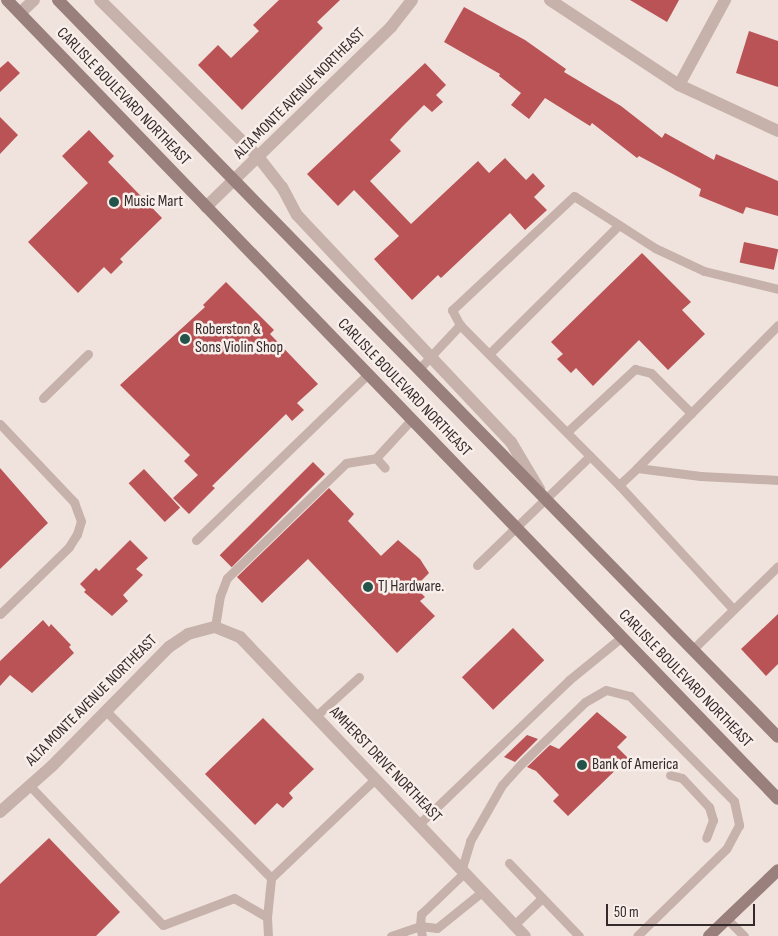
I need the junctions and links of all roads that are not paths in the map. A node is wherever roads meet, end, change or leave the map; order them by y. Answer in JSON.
{"nodes":[{"id":1,"x":7,"y":0,"type":"edge"},
{"id":2,"x":34,"y":0,"type":"edge"},
{"id":3,"x":58,"y":0,"type":"edge"},
{"id":4,"x":100,"y":0,"type":"edge"},
{"id":5,"x":412,"y":0,"type":"edge"},
{"id":6,"x":550,"y":0,"type":"edge"},
{"id":7,"x":725,"y":0,"type":"edge"},
{"id":8,"x":20,"y":13,"type":"junction"},
{"id":9,"x":679,"y":86,"type":"junction"},
{"id":10,"x":778,"y":131,"type":"edge"},
{"id":11,"x":259,"y":158,"type":"junction"},
{"id":12,"x":234,"y":183,"type":"junction"},
{"id":13,"x":206,"y":208,"type":"junction"},
{"id":14,"x":619,"y":225,"type":"junction"},
{"id":15,"x":778,"y":289,"type":"edge"},
{"id":16,"x":778,"y":324,"type":"edge"},
{"id":17,"x":460,"y":325,"type":"junction"},
{"id":18,"x":88,"y":354,"type":"dead end"},
{"id":19,"x":489,"y":354,"type":"junction"},
{"id":20,"x":431,"y":357,"type":"junction"},
{"id":21,"x":418,"y":370,"type":"junction"},
{"id":22,"x":368,"y":374,"type":"junction"},
{"id":23,"x":43,"y":398,"type":"dead end"},
{"id":24,"x":691,"y":413,"type":"junction"},
{"id":25,"x":412,"y":420,"type":"junction"},
{"id":26,"x":0,"y":424,"type":"edge"},
{"id":27,"x":567,"y":432,"type":"junction"},
{"id":28,"x":590,"y":456,"type":"junction"},
{"id":29,"x":376,"y":458,"type":"junction"},
{"id":30,"x":385,"y":468,"type":"dead end"},
{"id":31,"x":637,"y":468,"type":"junction"},
{"id":32,"x":778,"y":480,"type":"edge"},
{"id":33,"x":619,"y":485,"type":"junction"},
{"id":34,"x":546,"y":500,"type":"junction"},
{"id":35,"x":516,"y":528,"type":"junction"},
{"id":36,"x":196,"y":540,"type":"dead end"},
{"id":37,"x":477,"y":565,"type":"dead end"},
{"id":38,"x":778,"y":566,"type":"edge"},
{"id":39,"x":734,"y":610,"type":"junction"},
{"id":40,"x":0,"y":614,"type":"edge"},
{"id":41,"x":215,"y":627,"type":"junction"},
{"id":42,"x":622,"y":637,"type":"junction"},
{"id":43,"x":692,"y":650,"type":"junction"},
{"id":44,"x":359,"y":677,"type":"dead end"},
{"id":45,"x":106,"y":711,"type":"junction"},
{"id":46,"x":316,"y":716,"type":"junction"},
{"id":47,"x":778,"y":737,"type":"edge"},
{"id":48,"x":670,"y":775,"type":"dead end"},
{"id":49,"x":376,"y":779,"type":"junction"},
{"id":50,"x":30,"y":786,"type":"junction"},
{"id":51,"x":778,"y":799,"type":"edge"},
{"id":52,"x":0,"y":812,"type":"edge"},
{"id":53,"x":419,"y":824,"type":"junction"},
{"id":54,"x":706,"y":838,"type":"dead end"},
{"id":55,"x":509,"y":863,"type":"dead end"},
{"id":56,"x":463,"y":870,"type":"junction"},
{"id":57,"x":778,"y":870,"type":"edge"},
{"id":58,"x":271,"y":878,"type":"junction"},
{"id":59,"x":483,"y":892,"type":"junction"},
{"id":60,"x":542,"y":898,"type":"junction"},
{"id":61,"x":267,"y":917,"type":"junction"},
{"id":62,"x":727,"y":919,"type":"junction"},
{"id":63,"x":514,"y":925,"type":"junction"},
{"id":64,"x":420,"y":926,"type":"junction"},
{"id":65,"x":268,"y":936,"type":"edge"},
{"id":66,"x":391,"y":936,"type":"edge"},
{"id":67,"x":422,"y":936,"type":"edge"},
{"id":68,"x":525,"y":936,"type":"edge"},
{"id":69,"x":579,"y":936,"type":"edge"},
{"id":70,"x":637,"y":936,"type":"edge"},
{"id":71,"x":709,"y":936,"type":"edge"},
{"id":72,"x":744,"y":936,"type":"edge"}],
"edges":[{"from":1,"to":8,"type":"main road","name":"CARLISLE BOULEVARD NORTHEAST"},
{"from":2,"to":8,"type":"street"},
{"from":3,"to":12,"type":"main road","name":"CARLISLE BOULEVARD NORTHEAST"},
{"from":4,"to":11,"type":"street"},
{"from":5,"to":11,"type":"street","name":"ALTA MONTE AVENUE NORTHEAST"},
{"from":6,"to":9,"type":"street"},
{"from":7,"to":9,"type":"street"},
{"from":8,"to":13,"type":"main road","name":"CARLISLE BOULEVARD NORTHEAST"},
{"from":9,"to":10,"type":"street"},
{"from":11,"to":12,"type":"street","name":"ALTA MONTE AVENUE NORTHEAST"},
{"from":11,"to":20,"type":"street"},
{"from":12,"to":13,"type":"street","name":"ALTA MONTE AVENUE NORTHEAST"},
{"from":12,"to":21,"type":"main road","name":"CARLISLE BOULEVARD NORTHEAST"},
{"from":13,"to":22,"type":"main road","name":"CARLISLE BOULEVARD NORTHEAST"},
{"from":14,"to":15,"type":"lane"},
{"from":14,"to":17,"type":"lane"},
{"from":14,"to":19,"type":"lane"},
{"from":16,"to":24,"type":"lane"},
{"from":17,"to":19,"type":"lane"},
{"from":17,"to":20,"type":"lane"},
{"from":18,"to":23,"type":"lane"},
{"from":19,"to":27,"type":"lane"},
{"from":20,"to":21,"type":"lane"},
{"from":20,"to":34,"type":"street"},
{"from":21,"to":34,"type":"main road","name":"CARLISLE BOULEVARD NORTHEAST"},
{"from":22,"to":25,"type":"main road","name":"CARLISLE BOULEVARD NORTHEAST"},
{"from":22,"to":36,"type":"lane"},
{"from":24,"to":27,"type":"lane"},
{"from":24,"to":31,"type":"lane"},
{"from":25,"to":29,"type":"lane"},
{"from":25,"to":35,"type":"main road","name":"CARLISLE BOULEVARD NORTHEAST"},
{"from":26,"to":40,"type":"lane"},
{"from":27,"to":28,"type":"lane"},
{"from":28,"to":33,"type":"lane"},
{"from":28,"to":34,"type":"lane"},
{"from":29,"to":30,"type":"lane"},
{"from":29,"to":41,"type":"lane"},
{"from":31,"to":32,"type":"lane"},
{"from":31,"to":33,"type":"lane"},
{"from":33,"to":39,"type":"lane"},
{"from":34,"to":35,"type":"lane"},
{"from":34,"to":43,"type":"main road","name":"CARLISLE BOULEVARD NORTHEAST"},
{"from":35,"to":37,"type":"lane"},
{"from":35,"to":42,"type":"main road","name":"CARLISLE BOULEVARD NORTHEAST"},
{"from":38,"to":39,"type":"lane"},
{"from":39,"to":43,"type":"lane"},
{"from":41,"to":45,"type":"street","name":"ALTA MONTE AVENUE NORTHEAST"},
{"from":41,"to":46,"type":"street","name":"AMHERST DRIVE NORTHEAST"},
{"from":42,"to":51,"type":"main road","name":"CARLISLE BOULEVARD NORTHEAST"},
{"from":42,"to":53,"type":"lane"},
{"from":43,"to":47,"type":"main road","name":"CARLISLE BOULEVARD NORTHEAST"},
{"from":44,"to":46,"type":"lane"},
{"from":45,"to":50,"type":"street","name":"ALTA MONTE AVENUE NORTHEAST"},
{"from":45,"to":58,"type":"lane"},
{"from":46,"to":49,"type":"street","name":"AMHERST DRIVE NORTHEAST"},
{"from":48,"to":54,"type":"lane"},
{"from":49,"to":53,"type":"street","name":"AMHERST DRIVE NORTHEAST"},
{"from":49,"to":58,"type":"lane"},
{"from":50,"to":52,"type":"street","name":"ALTA MONTE AVENUE NORTHEAST"},
{"from":50,"to":61,"type":"lane"},
{"from":53,"to":56,"type":"street","name":"AMHERST DRIVE NORTHEAST"},
{"from":55,"to":60,"type":"lane"},
{"from":56,"to":59,"type":"street","name":"AMHERST DRIVE NORTHEAST"},
{"from":56,"to":64,"type":"lane"},
{"from":56,"to":70,"type":"lane"},
{"from":57,"to":62,"type":"main road"},
{"from":58,"to":61,"type":"lane"},
{"from":59,"to":63,"type":"street","name":"AMHERST DRIVE NORTHEAST"},
{"from":59,"to":64,"type":"lane"},
{"from":60,"to":63,"type":"lane"},
{"from":60,"to":69,"type":"lane"},
{"from":61,"to":65,"type":"lane"},
{"from":62,"to":71,"type":"main road"},
{"from":62,"to":72,"type":"lane"},
{"from":63,"to":68,"type":"street","name":"AMHERST DRIVE NORTHEAST"},
{"from":64,"to":66,"type":"lane"},
{"from":64,"to":67,"type":"lane"}]}
